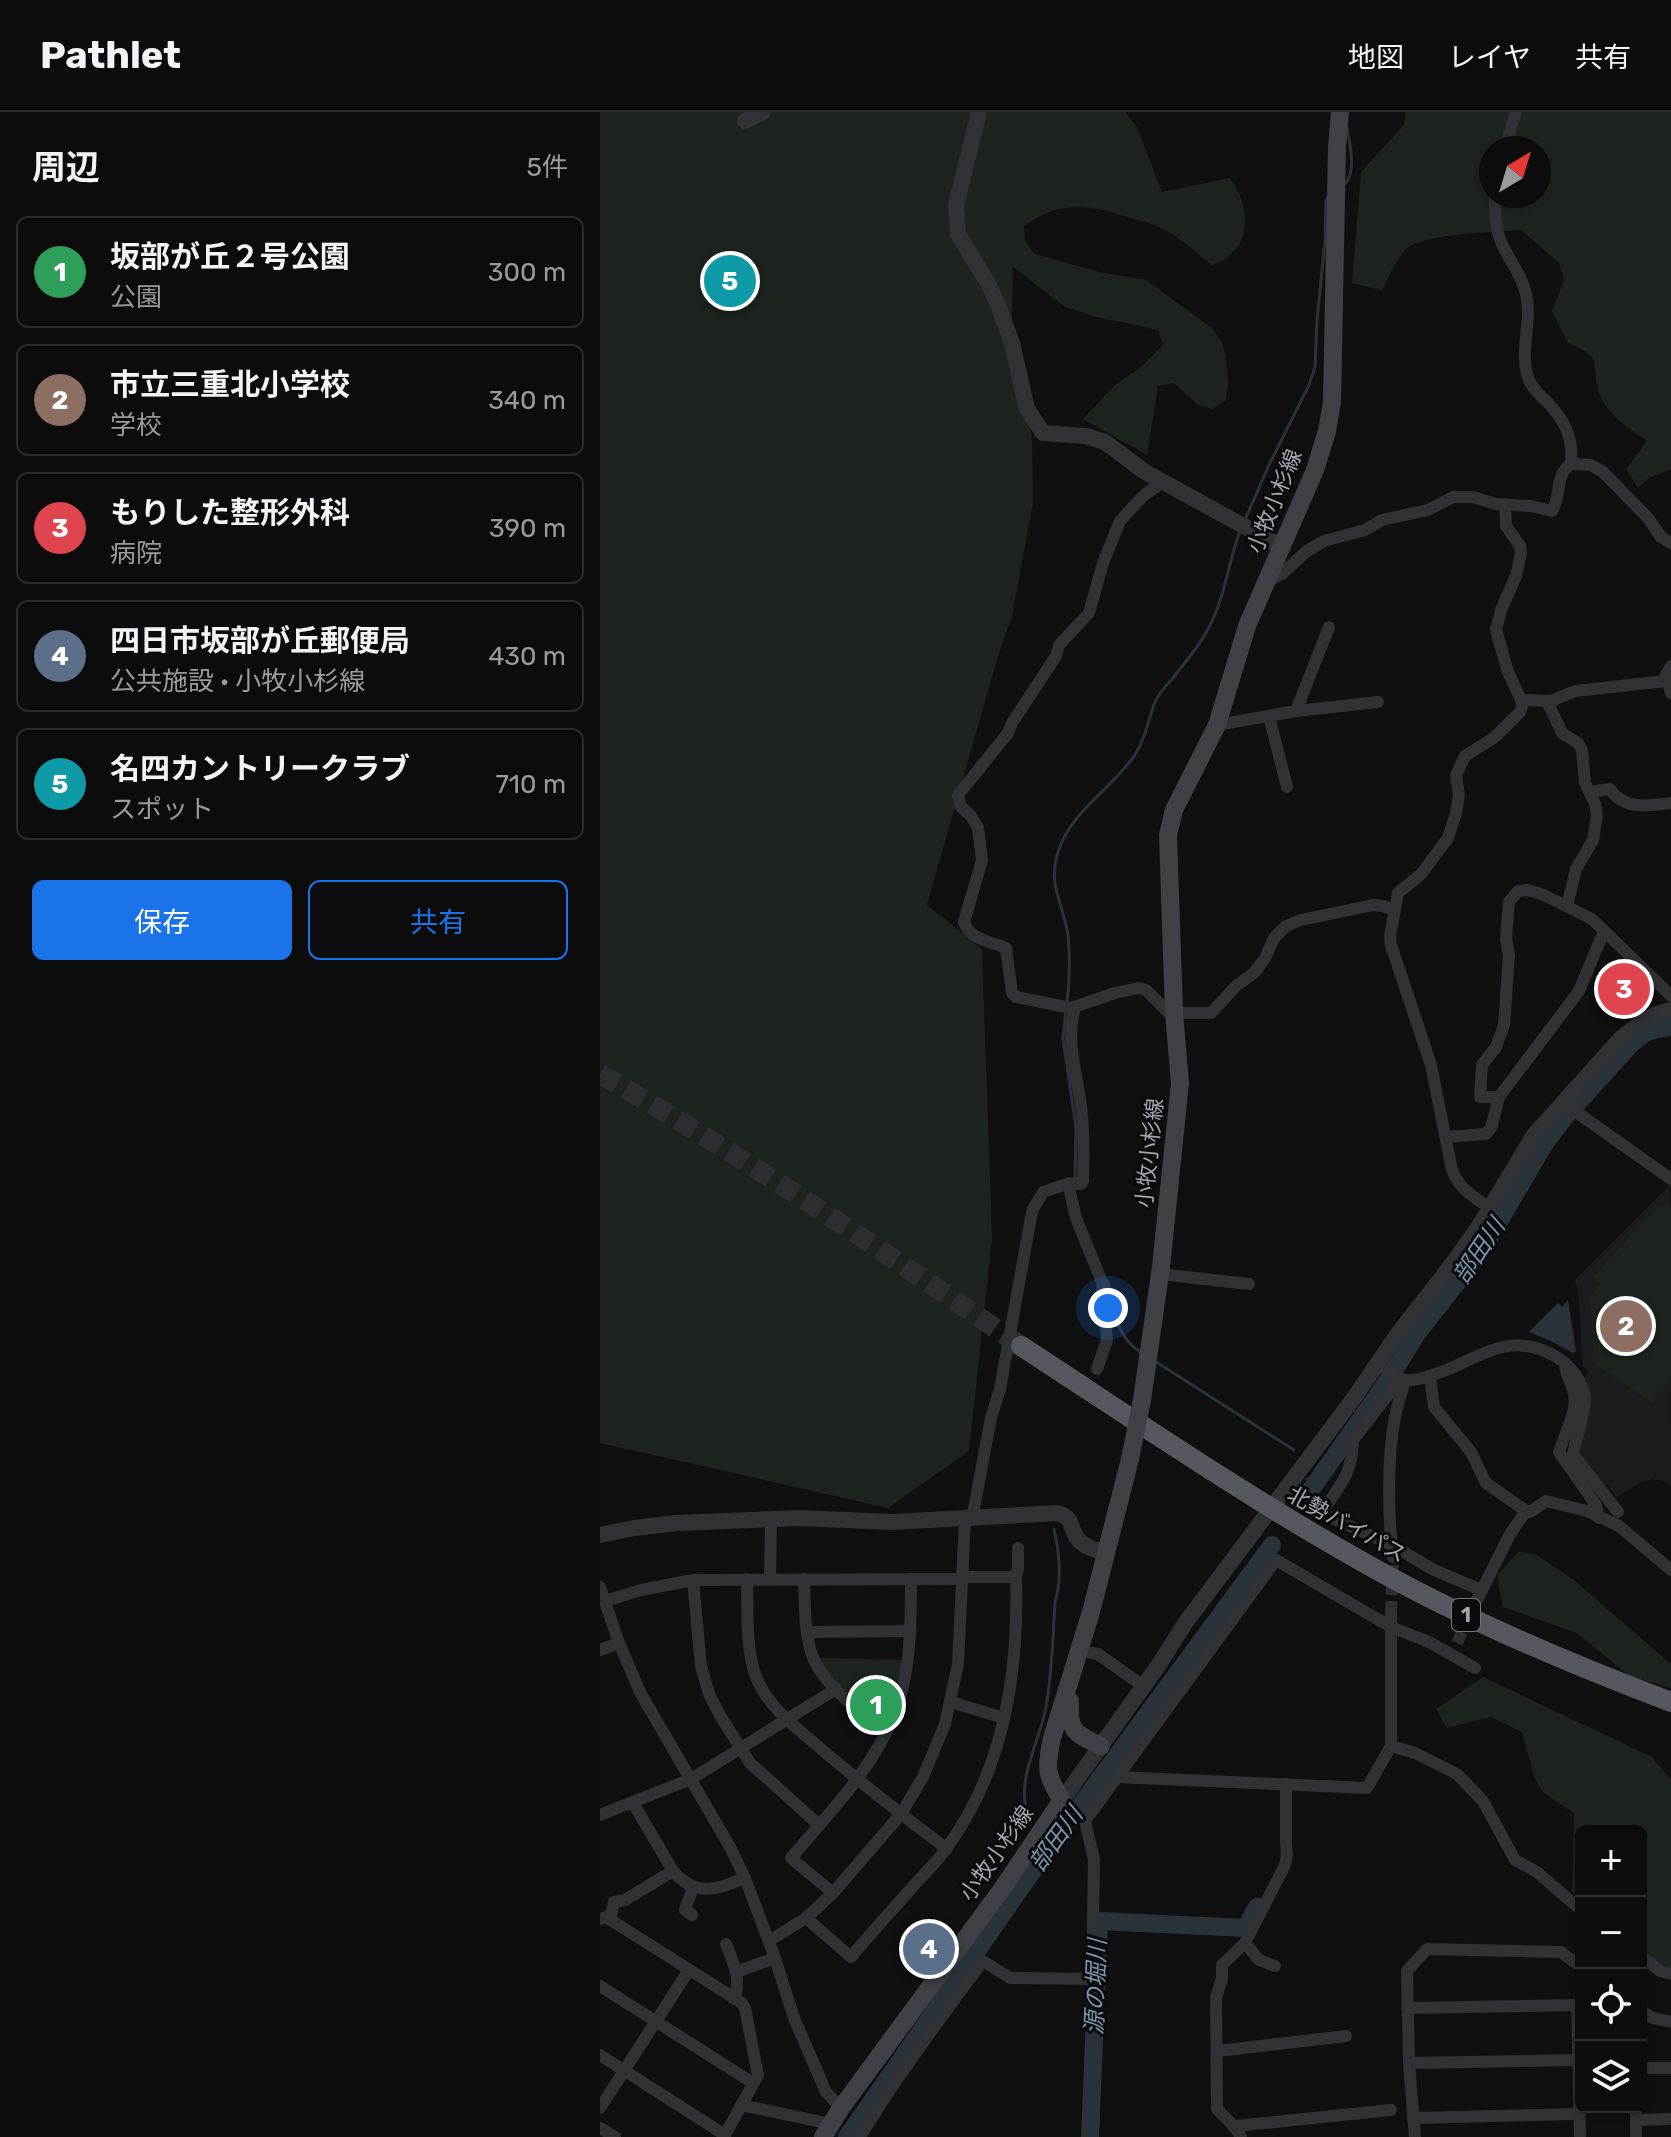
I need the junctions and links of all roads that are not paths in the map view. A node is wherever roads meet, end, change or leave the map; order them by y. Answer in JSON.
{"nodes":[{"id":1,"x":763,"y":112,"type":"edge"},
{"id":2,"x":979,"y":112,"type":"edge"},
{"id":3,"x":1340,"y":112,"type":"edge"},
{"id":4,"x":1516,"y":112,"type":"edge"},
{"id":5,"x":745,"y":121,"type":"dead end"},
{"id":6,"x":1509,"y":136,"type":"edge"},
{"id":7,"x":1496,"y":208,"type":"edge"},
{"id":8,"x":1571,"y":464,"type":"junction"},
{"id":9,"x":1163,"y":482,"type":"junction"},
{"id":10,"x":1505,"y":506,"type":"junction"},
{"id":11,"x":1671,"y":543,"type":"edge"},
{"id":12,"x":1282,"y":547,"type":"junction"},
{"id":13,"x":1266,"y":582,"type":"junction"},
{"id":14,"x":1329,"y":627,"type":"dead end"},
{"id":15,"x":1671,"y":666,"type":"edge"},
{"id":16,"x":1668,"y":687,"type":"edge"},
{"id":17,"x":1521,"y":700,"type":"junction"},
{"id":18,"x":1547,"y":701,"type":"junction"},
{"id":19,"x":1378,"y":702,"type":"dead end"},
{"id":20,"x":1296,"y":711,"type":"junction"},
{"id":21,"x":1269,"y":716,"type":"junction"},
{"id":22,"x":1217,"y":725,"type":"junction"},
{"id":23,"x":1287,"y":787,"type":"dead end"},
{"id":24,"x":1590,"y":792,"type":"junction"},
{"id":25,"x":1671,"y":803,"type":"edge"},
{"id":26,"x":1567,"y":906,"type":"junction"},
{"id":27,"x":1394,"y":910,"type":"junction"},
{"id":28,"x":1604,"y":931,"type":"junction"},
{"id":29,"x":1671,"y":996,"type":"edge"},
{"id":30,"x":1069,"y":1008,"type":"junction"},
{"id":31,"x":1671,"y":1010,"type":"edge"},
{"id":32,"x":1174,"y":1013,"type":"junction"},
{"id":33,"x":1499,"y":1097,"type":"junction"},
{"id":34,"x":1566,"y":1102,"type":"junction"},
{"id":35,"x":1446,"y":1137,"type":"junction"},
{"id":36,"x":1671,"y":1179,"type":"edge"},
{"id":37,"x":1073,"y":1183,"type":"junction"},
{"id":38,"x":1490,"y":1208,"type":"junction"},
{"id":39,"x":1160,"y":1274,"type":"junction"},
{"id":40,"x":1249,"y":1284,"type":"dead end"},
{"id":41,"x":1021,"y":1346,"type":"tunnel mouth"},
{"id":42,"x":1565,"y":1363,"type":"junction"},
{"id":43,"x":1382,"y":1365,"type":"junction"},
{"id":44,"x":1097,"y":1369,"type":"dead end"},
{"id":45,"x":1430,"y":1376,"type":"junction"},
{"id":46,"x":1401,"y":1378,"type":"junction"},
{"id":47,"x":1271,"y":1508,"type":"junction"},
{"id":48,"x":1526,"y":1511,"type":"junction"},
{"id":49,"x":1618,"y":1512,"type":"dead end"},
{"id":50,"x":771,"y":1518,"type":"junction"},
{"id":51,"x":1599,"y":1518,"type":"junction"},
{"id":52,"x":968,"y":1519,"type":"junction"},
{"id":53,"x":600,"y":1535,"type":"edge"},
{"id":54,"x":1018,"y":1548,"type":"dead end"},
{"id":55,"x":1392,"y":1551,"type":"junction"},
{"id":56,"x":1107,"y":1553,"type":"junction"},
{"id":57,"x":1671,"y":1570,"type":"edge"},
{"id":58,"x":1016,"y":1577,"type":"junction"},
{"id":59,"x":962,"y":1578,"type":"junction"},
{"id":60,"x":747,"y":1579,"type":"junction"},
{"id":61,"x":770,"y":1579,"type":"junction"},
{"id":62,"x":804,"y":1579,"type":"junction"},
{"id":63,"x":911,"y":1579,"type":"junction"},
{"id":64,"x":693,"y":1580,"type":"junction"},
{"id":65,"x":600,"y":1587,"type":"edge"},
{"id":66,"x":605,"y":1601,"type":"junction"},
{"id":67,"x":1391,"y":1613,"type":"tunnel mouth"},
{"id":68,"x":1391,"y":1627,"type":"junction"},
{"id":69,"x":911,"y":1631,"type":"junction"},
{"id":70,"x":807,"y":1632,"type":"junction"},
{"id":71,"x":619,"y":1643,"type":"junction"},
{"id":72,"x":1457,"y":1643,"type":"tunnel mouth"},
{"id":73,"x":600,"y":1650,"type":"edge"},
{"id":74,"x":1080,"y":1651,"type":"junction"},
{"id":75,"x":1452,"y":1656,"type":"junction"},
{"id":76,"x":1475,"y":1668,"type":"dead end"},
{"id":77,"x":1072,"y":1674,"type":"junction"},
{"id":78,"x":1143,"y":1686,"type":"junction"},
{"id":79,"x":836,"y":1689,"type":"junction"},
{"id":80,"x":951,"y":1702,"type":"junction"},
{"id":81,"x":1671,"y":1702,"type":"edge"},
{"id":82,"x":1004,"y":1718,"type":"junction"},
{"id":83,"x":787,"y":1719,"type":"junction"},
{"id":84,"x":886,"y":1733,"type":"junction"},
{"id":85,"x":1101,"y":1746,"type":"junction"},
{"id":86,"x":1391,"y":1746,"type":"junction"},
{"id":87,"x":740,"y":1748,"type":"junction"},
{"id":88,"x":1116,"y":1777,"type":"junction"},
{"id":89,"x":691,"y":1779,"type":"junction"},
{"id":90,"x":858,"y":1780,"type":"junction"},
{"id":91,"x":1286,"y":1784,"type":"junction"},
{"id":92,"x":633,"y":1803,"type":"junction"},
{"id":93,"x":1074,"y":1810,"type":"junction"},
{"id":94,"x":901,"y":1814,"type":"junction"},
{"id":95,"x":600,"y":1815,"type":"edge"},
{"id":96,"x":819,"y":1825,"type":"junction"},
{"id":97,"x":947,"y":1849,"type":"junction"},
{"id":98,"x":673,"y":1871,"type":"junction"},
{"id":99,"x":745,"y":1878,"type":"junction"},
{"id":100,"x":693,"y":1887,"type":"junction"},
{"id":101,"x":833,"y":1893,"type":"junction"},
{"id":102,"x":1575,"y":1905,"type":"edge"},
{"id":103,"x":692,"y":1915,"type":"dead end"},
{"id":104,"x":806,"y":1918,"type":"junction"},
{"id":105,"x":605,"y":1919,"type":"edge"},
{"id":106,"x":769,"y":1941,"type":"junction"},
{"id":107,"x":1245,"y":1943,"type":"junction"},
{"id":108,"x":726,"y":1944,"type":"dead end"},
{"id":109,"x":775,"y":1958,"type":"junction"},
{"id":110,"x":1647,"y":1961,"type":"edge"},
{"id":111,"x":1575,"y":1962,"type":"edge"},
{"id":112,"x":1275,"y":1966,"type":"dead end"},
{"id":113,"x":689,"y":1970,"type":"junction"},
{"id":114,"x":736,"y":1972,"type":"junction"},
{"id":115,"x":1671,"y":1974,"type":"edge"},
{"id":116,"x":600,"y":1986,"type":"edge"},
{"id":117,"x":734,"y":1999,"type":"junction"},
{"id":118,"x":1575,"y":2002,"type":"edge"},
{"id":119,"x":1407,"y":2008,"type":"junction"},
{"id":120,"x":1647,"y":2014,"type":"edge"},
{"id":121,"x":656,"y":2021,"type":"junction"},
{"id":122,"x":1671,"y":2022,"type":"edge"},
{"id":123,"x":1346,"y":2036,"type":"dead end"},
{"id":124,"x":1217,"y":2051,"type":"junction"},
{"id":125,"x":600,"y":2055,"type":"edge"},
{"id":126,"x":1575,"y":2060,"type":"edge"},
{"id":127,"x":1409,"y":2063,"type":"junction"},
{"id":128,"x":1647,"y":2068,"type":"edge"},
{"id":129,"x":1671,"y":2068,"type":"edge"},
{"id":130,"x":624,"y":2070,"type":"junction"},
{"id":131,"x":753,"y":2083,"type":"junction"},
{"id":132,"x":741,"y":2105,"type":"junction"},
{"id":133,"x":600,"y":2108,"type":"edge"},
{"id":134,"x":1391,"y":2110,"type":"dead end"},
{"id":135,"x":1636,"y":2113,"type":"edge"},
{"id":136,"x":1579,"y":2114,"type":"joint"},
{"id":137,"x":1413,"y":2118,"type":"junction"},
{"id":138,"x":1671,"y":2119,"type":"edge"},
{"id":139,"x":832,"y":2123,"type":"edge"},
{"id":140,"x":600,"y":2128,"type":"edge"},
{"id":141,"x":1238,"y":2132,"type":"edge"},
{"id":142,"x":725,"y":2136,"type":"edge"},
{"id":143,"x":615,"y":2137,"type":"edge"},
{"id":144,"x":860,"y":2137,"type":"edge"},
{"id":145,"x":1415,"y":2137,"type":"edge"},
{"id":146,"x":1580,"y":2137,"type":"edge"},
{"id":147,"x":1636,"y":2137,"type":"edge"}],
"edges":[{"from":1,"to":5,"type":"street"},
{"from":2,"to":9,"type":"street"},
{"from":3,"to":12,"type":"main road","name":"小牧小杉線"},
{"from":4,"to":6,"type":"street"},
{"from":7,"to":8,"type":"street"},
{"from":8,"to":10,"type":"street"},
{"from":8,"to":11,"type":"street"},
{"from":9,"to":12,"type":"street"},
{"from":9,"to":30,"type":"street"},
{"from":10,"to":13,"type":"street"},
{"from":10,"to":17,"type":"street"},
{"from":12,"to":13,"type":"main road","name":"小牧小杉線"},
{"from":13,"to":22,"type":"main road","name":"小牧小杉線"},
{"from":14,"to":20,"type":"street"},
{"from":15,"to":16,"type":"street"},
{"from":16,"to":18,"type":"street"},
{"from":17,"to":18,"type":"street"},
{"from":17,"to":27,"type":"street"},
{"from":18,"to":24,"type":"street"},
{"from":19,"to":20,"type":"street"},
{"from":20,"to":21,"type":"street"},
{"from":21,"to":22,"type":"street"},
{"from":21,"to":23,"type":"street"},
{"from":22,"to":32,"type":"main road","name":"小牧小杉線"},
{"from":24,"to":25,"type":"street"},
{"from":24,"to":26,"type":"street"},
{"from":26,"to":28,"type":"street"},
{"from":26,"to":33,"type":"street"},
{"from":27,"to":32,"type":"street"},
{"from":27,"to":35,"type":"street"},
{"from":28,"to":29,"type":"street"},
{"from":28,"to":33,"type":"street"},
{"from":30,"to":32,"type":"street"},
{"from":30,"to":37,"type":"street"},
{"from":31,"to":34,"type":"street"},
{"from":32,"to":39,"type":"main road","name":"小牧小杉線"},
{"from":33,"to":35,"type":"street"},
{"from":34,"to":36,"type":"street"},
{"from":34,"to":38,"type":"street"},
{"from":35,"to":38,"type":"street"},
{"from":37,"to":44,"type":"street"},
{"from":37,"to":52,"type":"street"},
{"from":38,"to":43,"type":"street"},
{"from":39,"to":40,"type":"street"},
{"from":39,"to":56,"type":"main road","name":"小牧小杉線","bridge":true},
{"from":41,"to":47,"type":"highway","name":"北勢バイパス","number":"1"},
{"from":42,"to":45,"type":"street"},
{"from":42,"to":49,"type":"street"},
{"from":42,"to":51,"type":"street"},
{"from":43,"to":46,"type":"street"},
{"from":43,"to":47,"type":"street"},
{"from":45,"to":46,"type":"street"},
{"from":45,"to":48,"type":"street"},
{"from":46,"to":55,"type":"street"},
{"from":46,"to":55,"type":"street"},
{"from":47,"to":78,"type":"street"},
{"from":47,"to":81,"type":"highway","name":"北勢バイパス","number":"1"},
{"from":48,"to":51,"type":"street"},
{"from":48,"to":55,"type":"street"},
{"from":50,"to":52,"type":"street"},
{"from":50,"to":53,"type":"street"},
{"from":50,"to":61,"type":"street"},
{"from":51,"to":57,"type":"street"},
{"from":52,"to":56,"type":"street"},
{"from":52,"to":59,"type":"street"},
{"from":54,"to":58,"type":"street"},
{"from":56,"to":74,"type":"main road","name":"小牧小杉線"},
{"from":58,"to":59,"type":"street"},
{"from":58,"to":82,"type":"street"},
{"from":59,"to":63,"type":"street"},
{"from":59,"to":80,"type":"street"},
{"from":60,"to":61,"type":"street"},
{"from":60,"to":64,"type":"street"},
{"from":60,"to":83,"type":"street"},
{"from":61,"to":62,"type":"street"},
{"from":62,"to":63,"type":"street"},
{"from":62,"to":70,"type":"street"},
{"from":63,"to":69,"type":"street"},
{"from":64,"to":66,"type":"street"},
{"from":64,"to":87,"type":"street"},
{"from":65,"to":66,"type":"street"},
{"from":66,"to":71,"type":"street"},
{"from":67,"to":68,"type":"street"},
{"from":68,"to":75,"type":"street"},
{"from":68,"to":86,"type":"street"},
{"from":68,"to":88,"type":"street"},
{"from":69,"to":70,"type":"street"},
{"from":69,"to":84,"type":"street"},
{"from":70,"to":79,"type":"street"},
{"from":71,"to":73,"type":"street"},
{"from":71,"to":89,"type":"street"},
{"from":72,"to":75,"type":"street"},
{"from":74,"to":77,"type":"main road","name":"小牧小杉線"},
{"from":74,"to":78,"type":"street"},
{"from":75,"to":76,"type":"street"},
{"from":77,"to":85,"type":"main road"},
{"from":77,"to":93,"type":"main road","name":"小牧小杉線"},
{"from":78,"to":85,"type":"street"},
{"from":79,"to":83,"type":"street"},
{"from":79,"to":84,"type":"street"},
{"from":80,"to":82,"type":"street"},
{"from":80,"to":94,"type":"street"},
{"from":82,"to":97,"type":"street"},
{"from":83,"to":87,"type":"street"},
{"from":83,"to":90,"type":"street"},
{"from":84,"to":90,"type":"street"},
{"from":85,"to":93,"type":"street"},
{"from":86,"to":91,"type":"street"},
{"from":86,"to":102,"type":"street"},
{"from":87,"to":89,"type":"street"},
{"from":87,"to":96,"type":"street"},
{"from":88,"to":91,"type":"street"},
{"from":88,"to":93,"type":"street"},
{"from":89,"to":92,"type":"street"},
{"from":89,"to":99,"type":"street"},
{"from":90,"to":94,"type":"street"},
{"from":90,"to":96,"type":"street"},
{"from":91,"to":107,"type":"street"},
{"from":92,"to":95,"type":"street"},
{"from":92,"to":98,"type":"street"},
{"from":93,"to":139,"type":"main road","name":"小牧小杉線"},
{"from":93,"to":144,"type":"street"},
{"from":94,"to":97,"type":"street"},
{"from":94,"to":101,"type":"street"},
{"from":96,"to":101,"type":"street"},
{"from":97,"to":104,"type":"street"},
{"from":98,"to":100,"type":"street"},
{"from":98,"to":105,"type":"street"},
{"from":99,"to":100,"type":"street"},
{"from":99,"to":106,"type":"street"},
{"from":100,"to":103,"type":"street"},
{"from":101,"to":104,"type":"street"},
{"from":104,"to":106,"type":"street"},
{"from":105,"to":113,"type":"street"},
{"from":106,"to":109,"type":"street"},
{"from":107,"to":112,"type":"street"},
{"from":107,"to":124,"type":"street"},
{"from":108,"to":114,"type":"street"},
{"from":109,"to":114,"type":"street"},
{"from":109,"to":139,"type":"street"},
{"from":110,"to":115,"type":"street"},
{"from":111,"to":119,"type":"street"},
{"from":113,"to":117,"type":"street"},
{"from":113,"to":121,"type":"street"},
{"from":114,"to":117,"type":"street"},
{"from":116,"to":121,"type":"street"},
{"from":117,"to":131,"type":"street"},
{"from":118,"to":119,"type":"street"},
{"from":119,"to":127,"type":"street"},
{"from":120,"to":122,"type":"street"},
{"from":121,"to":130,"type":"street"},
{"from":121,"to":131,"type":"street"},
{"from":123,"to":124,"type":"street"},
{"from":124,"to":141,"type":"street"},
{"from":125,"to":130,"type":"street"},
{"from":126,"to":127,"type":"street"},
{"from":127,"to":137,"type":"street"},
{"from":128,"to":129,"type":"street"},
{"from":130,"to":133,"type":"street"},
{"from":130,"to":142,"type":"street"},
{"from":131,"to":132,"type":"street"},
{"from":132,"to":139,"type":"street"},
{"from":132,"to":142,"type":"street"},
{"from":134,"to":141,"type":"street"},
{"from":135,"to":138,"type":"street"},
{"from":135,"to":147,"type":"street"},
{"from":136,"to":137,"type":"street"},
{"from":136,"to":146,"type":"street"},
{"from":137,"to":145,"type":"street"},
{"from":140,"to":143,"type":"street"}]}
